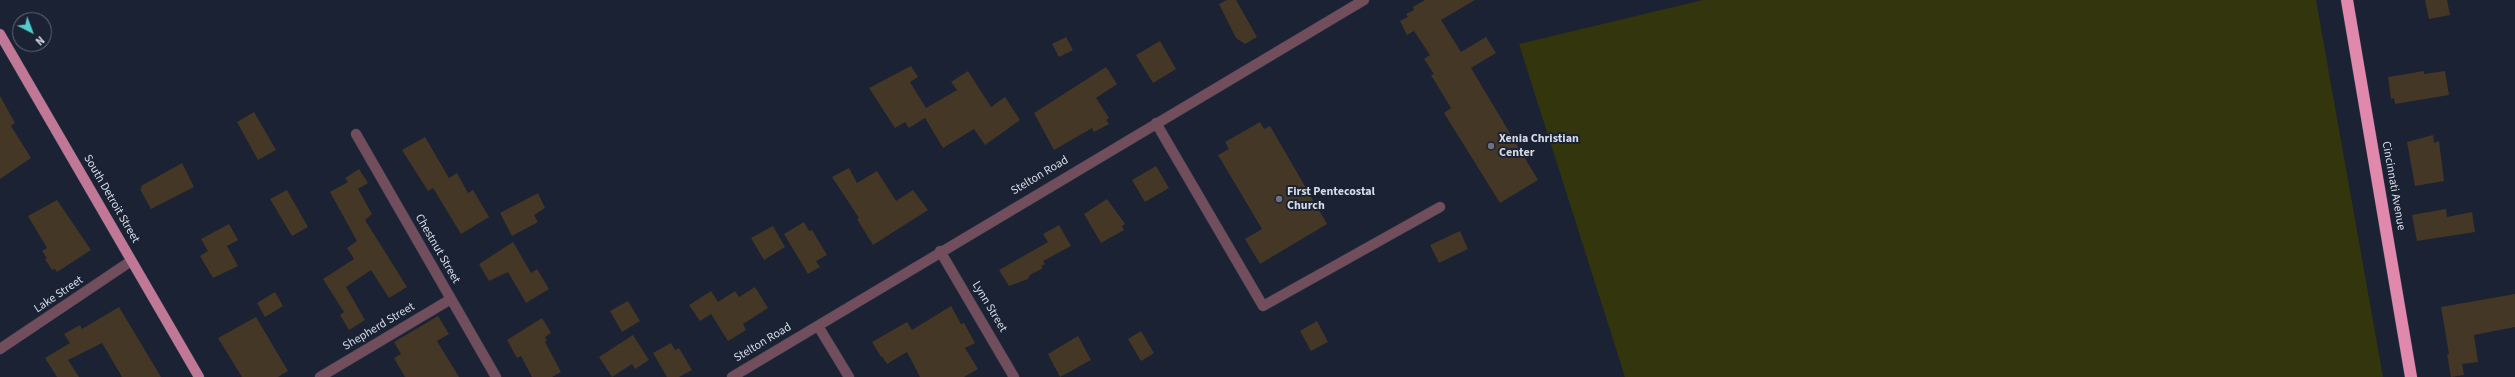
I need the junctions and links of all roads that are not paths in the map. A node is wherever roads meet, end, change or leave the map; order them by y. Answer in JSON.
{"nodes":[{"id":1,"x":1364,"y":0,"type":"edge"},
{"id":2,"x":2346,"y":0,"type":"edge"},
{"id":3,"x":1,"y":37,"type":"edge"},
{"id":4,"x":1156,"y":123,"type":"junction"},
{"id":5,"x":356,"y":134,"type":"dead end"},
{"id":6,"x":1440,"y":207,"type":"dead end"},
{"id":7,"x":940,"y":251,"type":"junction"},
{"id":8,"x":132,"y":261,"type":"junction"},
{"id":9,"x":451,"y":299,"type":"junction"},
{"id":10,"x":818,"y":326,"type":"junction"},
{"id":11,"x":0,"y":349,"type":"edge"},
{"id":12,"x":199,"y":377,"type":"edge"},
{"id":13,"x":320,"y":377,"type":"edge"},
{"id":14,"x":496,"y":377,"type":"edge"},
{"id":15,"x":732,"y":377,"type":"edge"},
{"id":16,"x":849,"y":377,"type":"edge"},
{"id":17,"x":1014,"y":377,"type":"edge"},
{"id":18,"x":2411,"y":377,"type":"edge"}],
"edges":[{"from":1,"to":4,"type":"street","name":"Stelton Road"},
{"from":2,"to":18,"type":"highway","name":"Cincinnati Avenue"},
{"from":3,"to":8,"type":"main road","name":"South Detroit Street"},
{"from":4,"to":6,"type":"street"},
{"from":4,"to":7,"type":"street","name":"Stelton Road"},
{"from":5,"to":9,"type":"street","name":"Chestnut Street"},
{"from":7,"to":10,"type":"street","name":"Stelton Road"},
{"from":7,"to":17,"type":"street","name":"Lynn Street"},
{"from":8,"to":11,"type":"street","name":"Lake Street"},
{"from":8,"to":12,"type":"main road","name":"South Detroit Street"},
{"from":9,"to":13,"type":"street","name":"Shepherd Street"},
{"from":9,"to":14,"type":"street","name":"Chestnut Street"},
{"from":10,"to":15,"type":"street","name":"Stelton Road"},
{"from":10,"to":16,"type":"street"}]}
